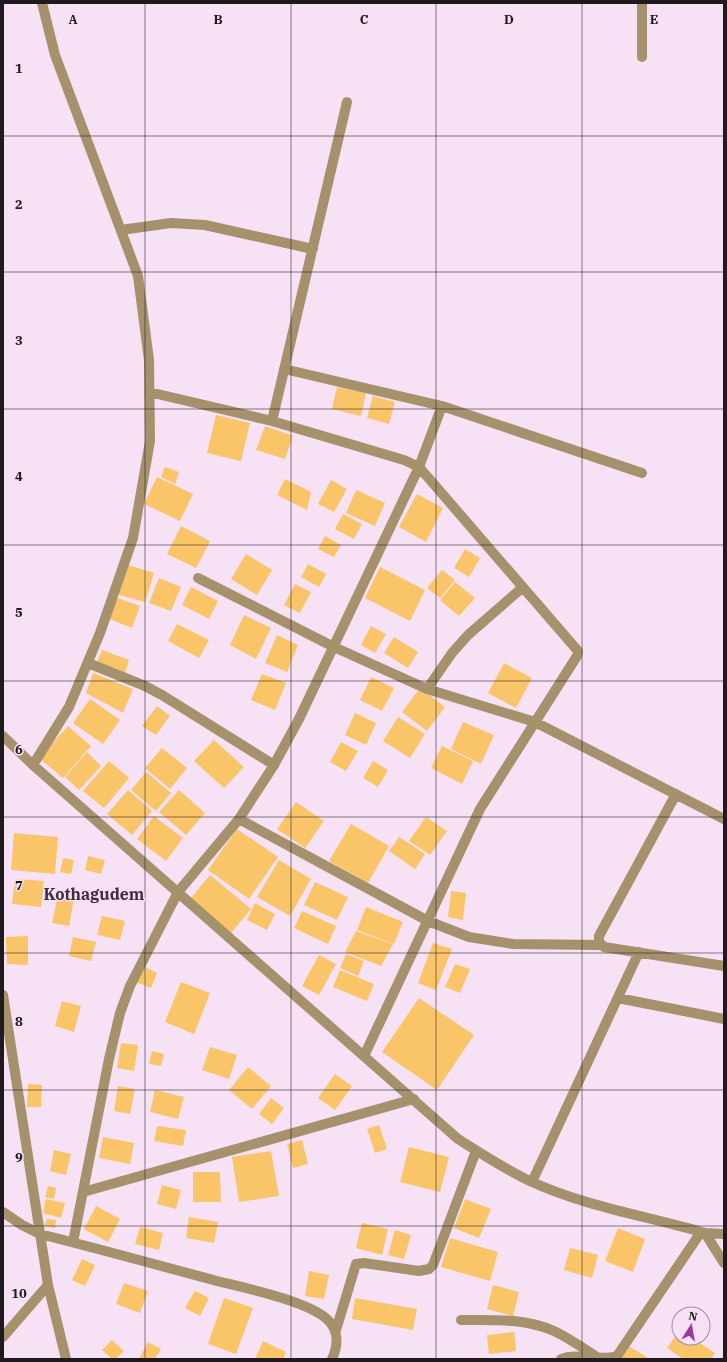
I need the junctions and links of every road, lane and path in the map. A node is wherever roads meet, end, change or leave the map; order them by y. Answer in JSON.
{"nodes":[{"id":1,"x":42,"y":3,"type":"edge"},
{"id":2,"x":642,"y":3,"type":"edge"},
{"id":3,"x":642,"y":57,"type":"dead end"},
{"id":4,"x":347,"y":102,"type":"dead end"},
{"id":5,"x":121,"y":230,"type":"junction"},
{"id":6,"x":313,"y":248,"type":"junction"},
{"id":7,"x":284,"y":369,"type":"junction"},
{"id":8,"x":149,"y":392,"type":"junction"},
{"id":9,"x":442,"y":406,"type":"junction"},
{"id":10,"x":272,"y":421,"type":"junction"},
{"id":11,"x":419,"y":467,"type":"junction"},
{"id":12,"x":642,"y":473,"type":"dead end"},
{"id":13,"x":198,"y":578,"type":"dead end"},
{"id":14,"x":523,"y":587,"type":"junction"},
{"id":15,"x":334,"y":647,"type":"junction"},
{"id":16,"x":88,"y":663,"type":"junction"},
{"id":17,"x":427,"y":689,"type":"junction"},
{"id":18,"x":535,"y":722,"type":"junction"},
{"id":19,"x":3,"y":736,"type":"edge"},
{"id":20,"x":33,"y":765,"type":"junction"},
{"id":21,"x":274,"y":765,"type":"junction"},
{"id":22,"x":676,"y":794,"type":"junction"},
{"id":23,"x":239,"y":819,"type":"junction"},
{"id":24,"x":724,"y":819,"type":"edge"},
{"id":25,"x":178,"y":892,"type":"junction"},
{"id":26,"x":428,"y":921,"type":"junction"},
{"id":27,"x":601,"y":945,"type":"junction"},
{"id":28,"x":639,"y":952,"type":"junction"},
{"id":29,"x":724,"y":966,"type":"edge"},
{"id":30,"x":3,"y":995,"type":"edge"},
{"id":31,"x":618,"y":998,"type":"junction"},
{"id":32,"x":724,"y":1019,"type":"edge"},
{"id":33,"x":364,"y":1056,"type":"junction"},
{"id":34,"x":414,"y":1100,"type":"junction"},
{"id":35,"x":476,"y":1151,"type":"junction"},
{"id":36,"x":532,"y":1182,"type":"junction"},
{"id":37,"x":83,"y":1192,"type":"junction"},
{"id":38,"x":3,"y":1212,"type":"edge"},
{"id":39,"x":703,"y":1232,"type":"junction"},
{"id":40,"x":40,"y":1234,"type":"junction"},
{"id":41,"x":724,"y":1234,"type":"edge"},
{"id":42,"x":73,"y":1242,"type":"junction"},
{"id":43,"x":724,"y":1263,"type":"edge"},
{"id":44,"x":48,"y":1285,"type":"junction"},
{"id":45,"x":462,"y":1320,"type":"dead end"},
{"id":46,"x":336,"y":1330,"type":"junction"},
{"id":47,"x":3,"y":1337,"type":"edge"},
{"id":48,"x":599,"y":1358,"type":"edge"},
{"id":49,"x":66,"y":1359,"type":"edge"},
{"id":50,"x":332,"y":1359,"type":"edge"},
{"id":51,"x":561,"y":1359,"type":"edge"}],
"edges":[{"from":1,"to":5,"type":"street"},
{"from":2,"to":3,"type":"street"},
{"from":4,"to":6,"type":"street"},
{"from":5,"to":6,"type":"street"},
{"from":5,"to":8,"type":"street"},
{"from":6,"to":7,"type":"street"},
{"from":7,"to":9,"type":"street"},
{"from":7,"to":10,"type":"street"},
{"from":8,"to":10,"type":"street"},
{"from":8,"to":16,"type":"street"},
{"from":9,"to":11,"type":"street"},
{"from":9,"to":12,"type":"street"},
{"from":10,"to":11,"type":"street"},
{"from":11,"to":14,"type":"street"},
{"from":11,"to":15,"type":"street"},
{"from":13,"to":15,"type":"street"},
{"from":14,"to":17,"type":"street"},
{"from":14,"to":18,"type":"street"},
{"from":15,"to":17,"type":"street"},
{"from":15,"to":21,"type":"street"},
{"from":16,"to":20,"type":"street"},
{"from":16,"to":21,"type":"street"},
{"from":17,"to":18,"type":"street"},
{"from":18,"to":22,"type":"street"},
{"from":18,"to":26,"type":"street"},
{"from":19,"to":20,"type":"street"},
{"from":20,"to":25,"type":"street"},
{"from":21,"to":23,"type":"street"},
{"from":22,"to":24,"type":"street"},
{"from":22,"to":27,"type":"street"},
{"from":23,"to":25,"type":"street"},
{"from":23,"to":26,"type":"street"},
{"from":25,"to":33,"type":"street"},
{"from":25,"to":37,"type":"street"},
{"from":26,"to":27,"type":"street"},
{"from":26,"to":33,"type":"street"},
{"from":27,"to":28,"type":"street"},
{"from":28,"to":29,"type":"street"},
{"from":28,"to":31,"type":"street"},
{"from":30,"to":40,"type":"street"},
{"from":31,"to":32,"type":"street"},
{"from":31,"to":36,"type":"street"},
{"from":33,"to":34,"type":"street"},
{"from":34,"to":35,"type":"street"},
{"from":34,"to":37,"type":"street"},
{"from":35,"to":36,"type":"street"},
{"from":35,"to":46,"type":"street"},
{"from":36,"to":39,"type":"street"},
{"from":37,"to":42,"type":"street"},
{"from":38,"to":40,"type":"street"},
{"from":39,"to":41,"type":"street"},
{"from":39,"to":43,"type":"street"},
{"from":39,"to":48,"type":"street"},
{"from":40,"to":42,"type":"street"},
{"from":40,"to":44,"type":"street"},
{"from":42,"to":46,"type":"street"},
{"from":44,"to":47,"type":"street"},
{"from":44,"to":49,"type":"street"},
{"from":45,"to":48,"type":"street"},
{"from":46,"to":50,"type":"street"},
{"from":48,"to":51,"type":"street"}]}
